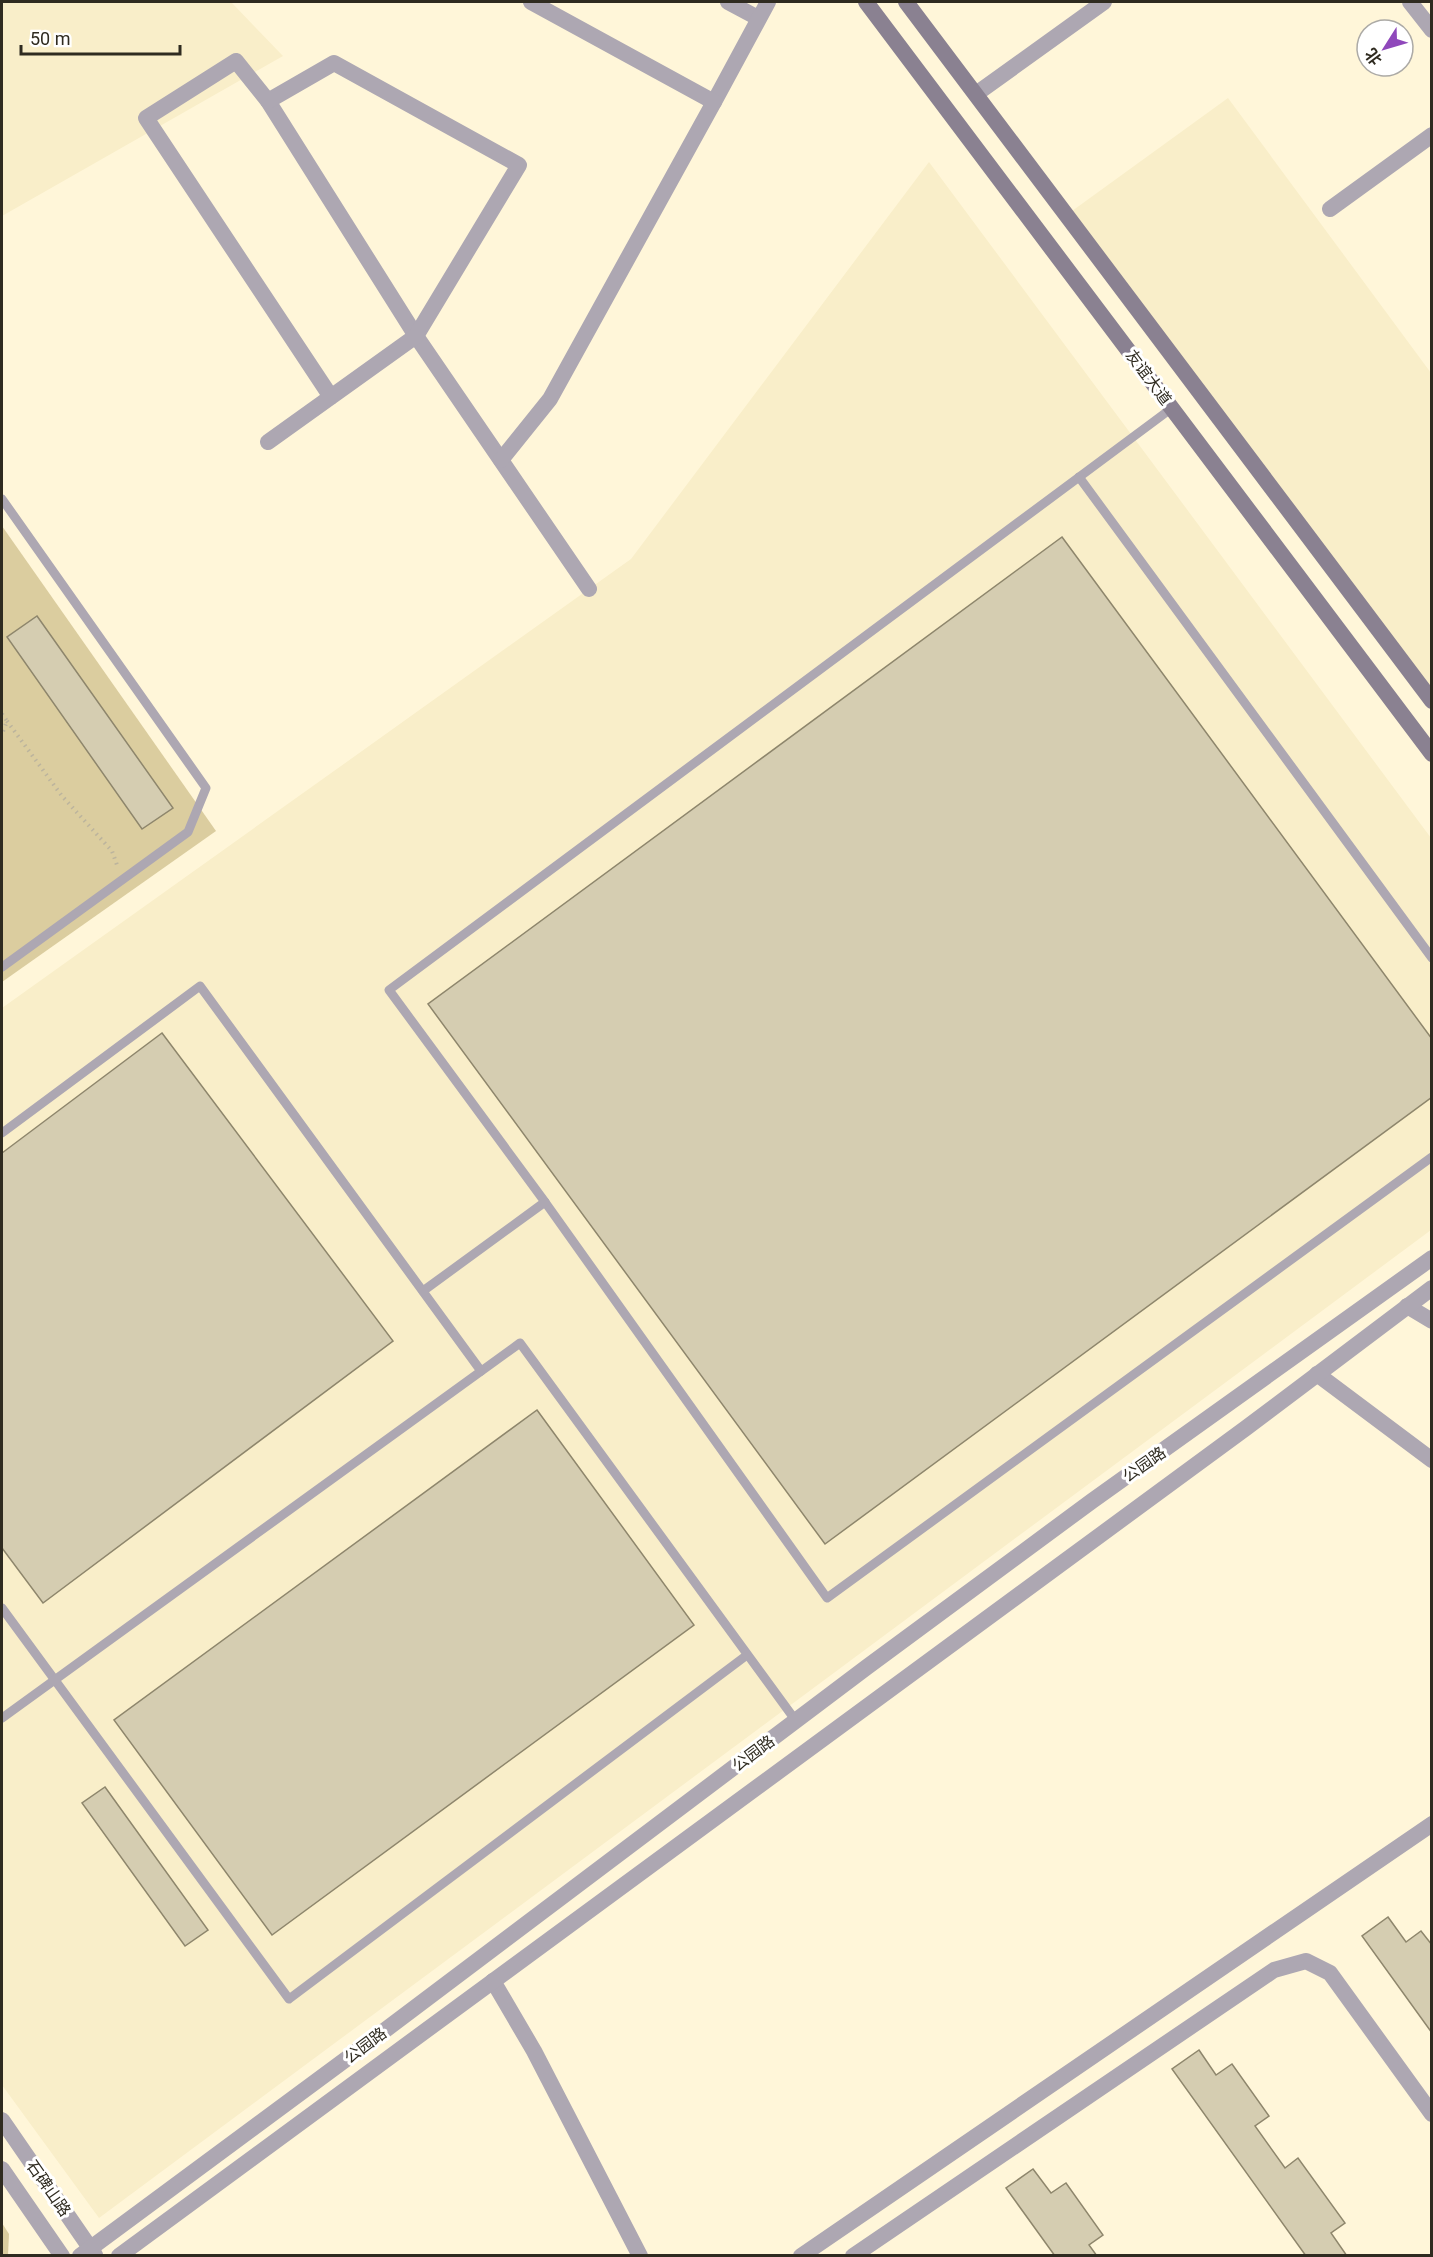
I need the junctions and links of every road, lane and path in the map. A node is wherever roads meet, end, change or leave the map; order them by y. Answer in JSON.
{"nodes":[{"id":1,"x":531,"y":2,"type":"edge"},
{"id":2,"x":728,"y":2,"type":"edge"},
{"id":3,"x":768,"y":2,"type":"edge"},
{"id":4,"x":866,"y":2,"type":"edge"},
{"id":5,"x":906,"y":2,"type":"edge"},
{"id":6,"x":1104,"y":2,"type":"edge"},
{"id":7,"x":1410,"y":2,"type":"edge"},
{"id":8,"x":758,"y":18,"type":"junction"},
{"id":9,"x":1431,"y":30,"type":"edge"},
{"id":10,"x":976,"y":94,"type":"junction"},
{"id":11,"x":268,"y":101,"type":"junction"},
{"id":12,"x":714,"y":102,"type":"junction"},
{"id":13,"x":1431,"y":135,"type":"edge"},
{"id":14,"x":1330,"y":209,"type":"dead end"},
{"id":15,"x":416,"y":336,"type":"junction"},
{"id":16,"x":331,"y":397,"type":"junction"},
{"id":17,"x":1172,"y":408,"type":"junction"},
{"id":18,"x":268,"y":442,"type":"dead end"},
{"id":19,"x":501,"y":460,"type":"junction"},
{"id":20,"x":1079,"y":477,"type":"junction"},
{"id":21,"x":2,"y":499,"type":"edge"},
{"id":22,"x":589,"y":589,"type":"dead end"},
{"id":23,"x":1431,"y":701,"type":"edge"},
{"id":24,"x":2,"y":714,"type":"edge"},
{"id":25,"x":7,"y":721,"type":"junction"},
{"id":26,"x":2,"y":734,"type":"edge"},
{"id":27,"x":1431,"y":754,"type":"edge"},
{"id":28,"x":117,"y":867,"type":"dead end"},
{"id":29,"x":1431,"y":958,"type":"edge"},
{"id":30,"x":2,"y":967,"type":"edge"},
{"id":31,"x":2,"y":1133,"type":"edge"},
{"id":32,"x":1431,"y":1157,"type":"edge"},
{"id":33,"x":545,"y":1202,"type":"junction"},
{"id":34,"x":1431,"y":1258,"type":"edge"},
{"id":35,"x":1431,"y":1288,"type":"edge"},
{"id":36,"x":423,"y":1291,"type":"junction"},
{"id":37,"x":1407,"y":1306,"type":"junction"},
{"id":38,"x":1431,"y":1321,"type":"edge"},
{"id":39,"x":481,"y":1371,"type":"junction"},
{"id":40,"x":1317,"y":1374,"type":"junction"},
{"id":41,"x":1431,"y":1460,"type":"edge"},
{"id":42,"x":2,"y":1608,"type":"edge"},
{"id":43,"x":747,"y":1654,"type":"junction"},
{"id":44,"x":54,"y":1680,"type":"junction"},
{"id":45,"x":2,"y":1718,"type":"edge"},
{"id":46,"x":796,"y":1721,"type":"junction"},
{"id":47,"x":1431,"y":1824,"type":"edge"},
{"id":48,"x":493,"y":1981,"type":"junction"},
{"id":49,"x":1431,"y":2114,"type":"edge"},
{"id":50,"x":2,"y":2120,"type":"edge"},
{"id":51,"x":2,"y":2169,"type":"edge"},
{"id":52,"x":89,"y":2253,"type":"edge"},
{"id":53,"x":62,"y":2256,"type":"edge"},
{"id":54,"x":119,"y":2256,"type":"edge"},
{"id":55,"x":640,"y":2256,"type":"edge"},
{"id":56,"x":801,"y":2256,"type":"edge"},
{"id":57,"x":853,"y":2256,"type":"edge"}],
"edges":[{"from":1,"to":12,"type":"street"},
{"from":2,"to":8,"type":"street"},
{"from":3,"to":8,"type":"street"},
{"from":4,"to":17,"type":"main road","name":"友谊大道"},
{"from":5,"to":10,"type":"main road","name":"友谊大道"},
{"from":6,"to":10,"type":"street"},
{"from":7,"to":9,"type":"street"},
{"from":8,"to":12,"type":"street"},
{"from":10,"to":23,"type":"main road","name":"友谊大道"},
{"from":11,"to":15,"type":"street"},
{"from":11,"to":15,"type":"street"},
{"from":11,"to":16,"type":"street"},
{"from":12,"to":19,"type":"street"},
{"from":13,"to":14,"type":"street"},
{"from":15,"to":16,"type":"street"},
{"from":15,"to":19,"type":"street"},
{"from":16,"to":18,"type":"street"},
{"from":17,"to":20,"type":"lane"},
{"from":17,"to":27,"type":"main road","name":"友谊大道"},
{"from":19,"to":22,"type":"street"},
{"from":20,"to":29,"type":"lane"},
{"from":20,"to":33,"type":"lane"},
{"from":21,"to":30,"type":"lane"},
{"from":24,"to":25,"type":"path"},
{"from":25,"to":26,"type":"path"},
{"from":25,"to":28,"type":"path"},
{"from":31,"to":36,"type":"lane"},
{"from":32,"to":33,"type":"lane"},
{"from":33,"to":36,"type":"lane"},
{"from":34,"to":46,"type":"street","name":"公园路"},
{"from":35,"to":37,"type":"street"},
{"from":36,"to":39,"type":"lane"},
{"from":37,"to":38,"type":"street"},
{"from":37,"to":40,"type":"street"},
{"from":39,"to":43,"type":"lane"},
{"from":39,"to":44,"type":"lane"},
{"from":40,"to":41,"type":"street"},
{"from":40,"to":48,"type":"street"},
{"from":42,"to":44,"type":"lane"},
{"from":43,"to":44,"type":"lane"},
{"from":43,"to":46,"type":"lane"},
{"from":44,"to":45,"type":"lane"},
{"from":46,"to":52,"type":"street","name":"公园路"},
{"from":47,"to":56,"type":"street"},
{"from":48,"to":54,"type":"street"},
{"from":48,"to":55,"type":"street"},
{"from":49,"to":57,"type":"street"},
{"from":50,"to":52,"type":"street","name":"石碑山路"},
{"from":51,"to":53,"type":"street"}]}
